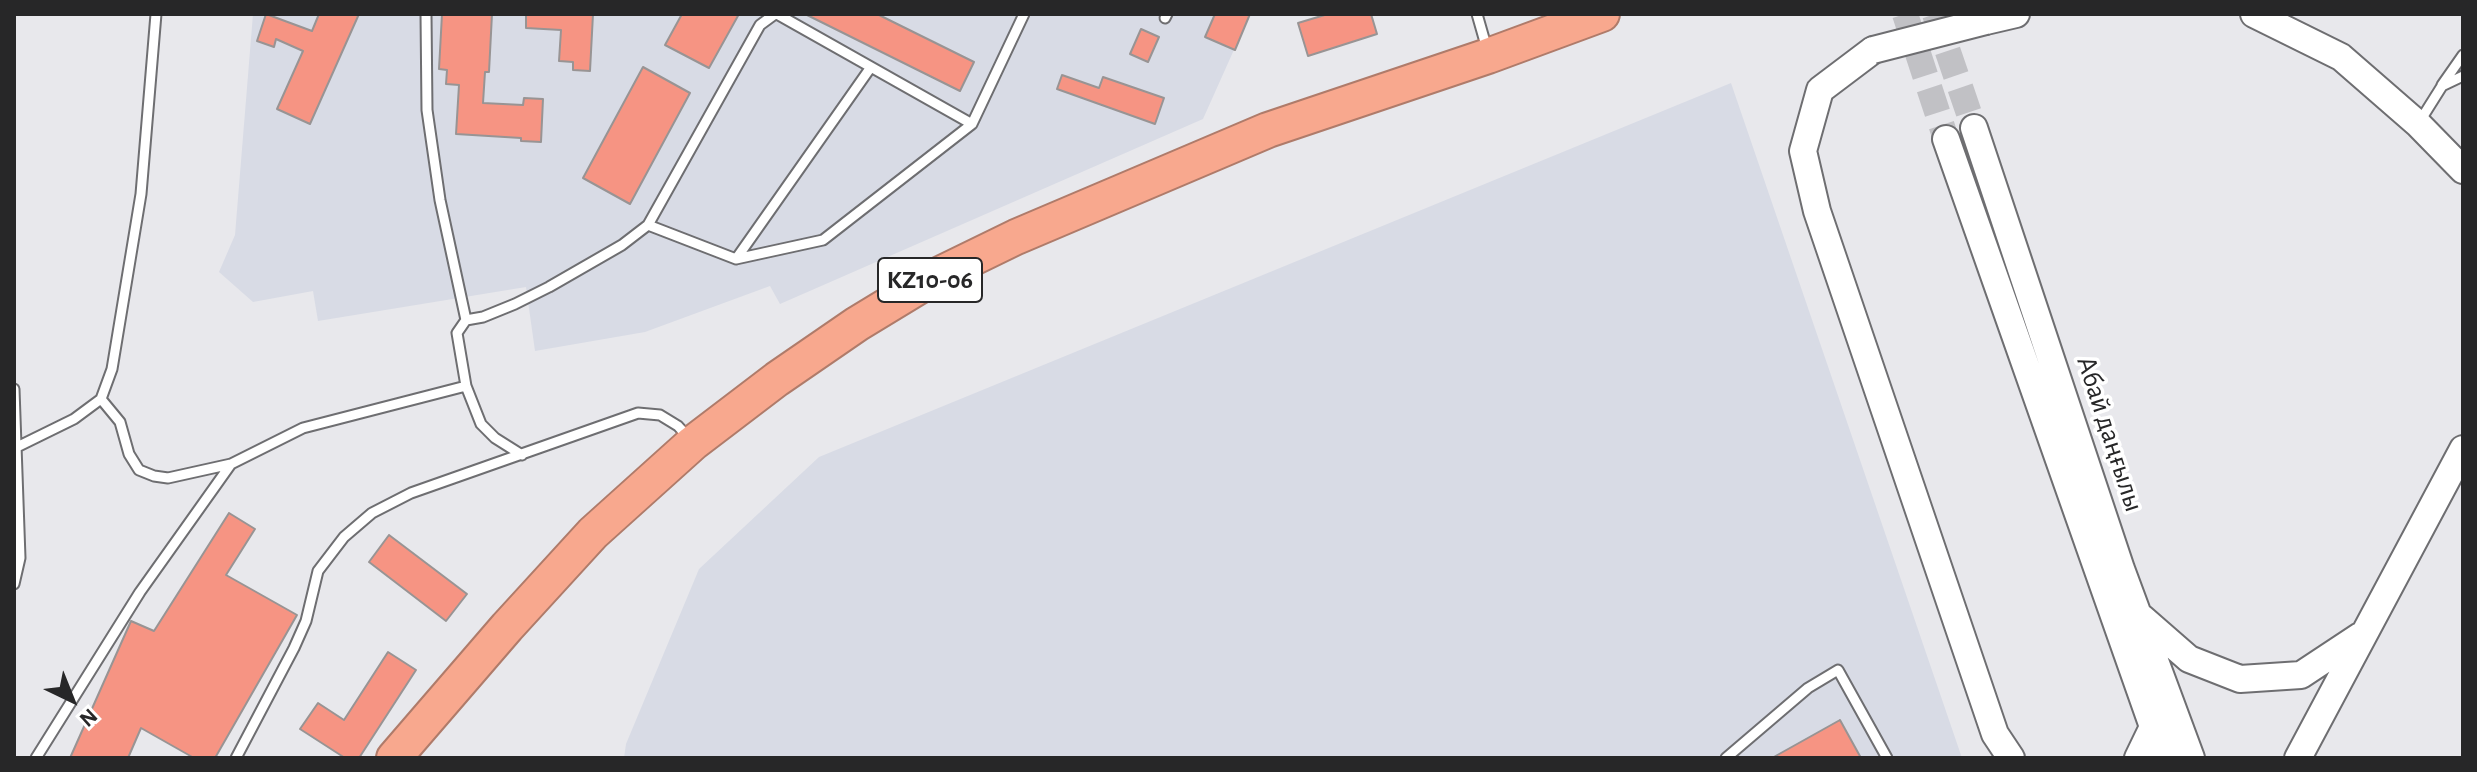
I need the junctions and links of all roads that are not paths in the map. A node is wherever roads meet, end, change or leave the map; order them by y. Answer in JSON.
{"nodes":[{"id":1,"x":156,"y":14,"type":"edge"},
{"id":2,"x":426,"y":14,"type":"edge"},
{"id":3,"x":776,"y":14,"type":"edge"},
{"id":4,"x":1024,"y":14,"type":"edge"},
{"id":5,"x":1477,"y":14,"type":"edge"},
{"id":6,"x":1602,"y":14,"type":"edge"},
{"id":7,"x":2016,"y":14,"type":"edge"},
{"id":8,"x":2254,"y":14,"type":"edge"},
{"id":9,"x":2463,"y":55,"type":"edge"},
{"id":10,"x":1488,"y":56,"type":"junction"},
{"id":11,"x":871,"y":67,"type":"junction"},
{"id":12,"x":2463,"y":76,"type":"edge"},
{"id":13,"x":2442,"y":86,"type":"junction"},
{"id":14,"x":972,"y":124,"type":"junction"},
{"id":15,"x":2418,"y":124,"type":"junction"},
{"id":16,"x":1974,"y":128,"type":"tunnel mouth"},
{"id":17,"x":1946,"y":139,"type":"tunnel mouth"},
{"id":18,"x":2463,"y":170,"type":"edge"},
{"id":19,"x":648,"y":225,"type":"junction"},
{"id":20,"x":736,"y":259,"type":"junction"},
{"id":21,"x":466,"y":320,"type":"junction"},
{"id":22,"x":466,"y":386,"type":"junction"},
{"id":23,"x":14,"y":389,"type":"edge"},
{"id":24,"x":101,"y":399,"type":"junction"},
{"id":25,"x":693,"y":443,"type":"junction"},
{"id":26,"x":17,"y":447,"type":"junction"},
{"id":27,"x":2463,"y":449,"type":"edge"},
{"id":28,"x":522,"y":455,"type":"junction"},
{"id":29,"x":231,"y":464,"type":"junction"},
{"id":30,"x":14,"y":584,"type":"edge"},
{"id":31,"x":2141,"y":617,"type":"junction"},
{"id":32,"x":2363,"y":634,"type":"junction"},
{"id":33,"x":2153,"y":727,"type":"junction"},
{"id":34,"x":36,"y":758,"type":"edge"},
{"id":35,"x":236,"y":758,"type":"edge"},
{"id":36,"x":394,"y":758,"type":"edge"},
{"id":37,"x":1726,"y":758,"type":"edge"},
{"id":38,"x":1887,"y":758,"type":"edge"},
{"id":39,"x":2011,"y":758,"type":"edge"},
{"id":40,"x":2138,"y":758,"type":"edge"},
{"id":41,"x":2164,"y":758,"type":"edge"},
{"id":42,"x":2191,"y":758,"type":"edge"},
{"id":43,"x":2298,"y":758,"type":"edge"}],
"edges":[{"from":1,"to":24,"type":"lane"},
{"from":2,"to":21,"type":"lane"},
{"from":3,"to":11,"type":"lane"},
{"from":3,"to":19,"type":"lane"},
{"from":4,"to":14,"type":"lane"},
{"from":5,"to":10,"type":"lane"},
{"from":6,"to":10,"type":"highway","number":"KZ10-06"},
{"from":7,"to":39,"type":"main road","bridge":true},
{"from":8,"to":15,"type":"main road"},
{"from":9,"to":13,"type":"lane"},
{"from":10,"to":25,"type":"highway","number":"KZ10-06"},
{"from":11,"to":14,"type":"lane"},
{"from":11,"to":20,"type":"lane"},
{"from":12,"to":13,"type":"lane"},
{"from":13,"to":15,"type":"lane"},
{"from":14,"to":20,"type":"lane"},
{"from":15,"to":18,"type":"main road"},
{"from":16,"to":31,"type":"main road","name":"Абай даңғылы"},
{"from":17,"to":33,"type":"main road","name":"Абай даңғылы"},
{"from":19,"to":20,"type":"lane"},
{"from":19,"to":21,"type":"lane"},
{"from":21,"to":22,"type":"lane"},
{"from":22,"to":28,"type":"lane"},
{"from":22,"to":29,"type":"lane"},
{"from":23,"to":26,"type":"lane"},
{"from":24,"to":26,"type":"lane"},
{"from":24,"to":29,"type":"lane"},
{"from":25,"to":28,"type":"lane"},
{"from":25,"to":36,"type":"highway","number":"KZ10-06"},
{"from":26,"to":30,"type":"lane"},
{"from":27,"to":32,"type":"main road"},
{"from":28,"to":35,"type":"lane"},
{"from":29,"to":34,"type":"lane"},
{"from":31,"to":32,"type":"main road"},
{"from":31,"to":42,"type":"main road","name":"Абай даңғылы"},
{"from":32,"to":43,"type":"main road"},
{"from":33,"to":40,"type":"main road"},
{"from":33,"to":41,"type":"main road","name":"Абай даңғылы"},
{"from":37,"to":38,"type":"lane"}]}
